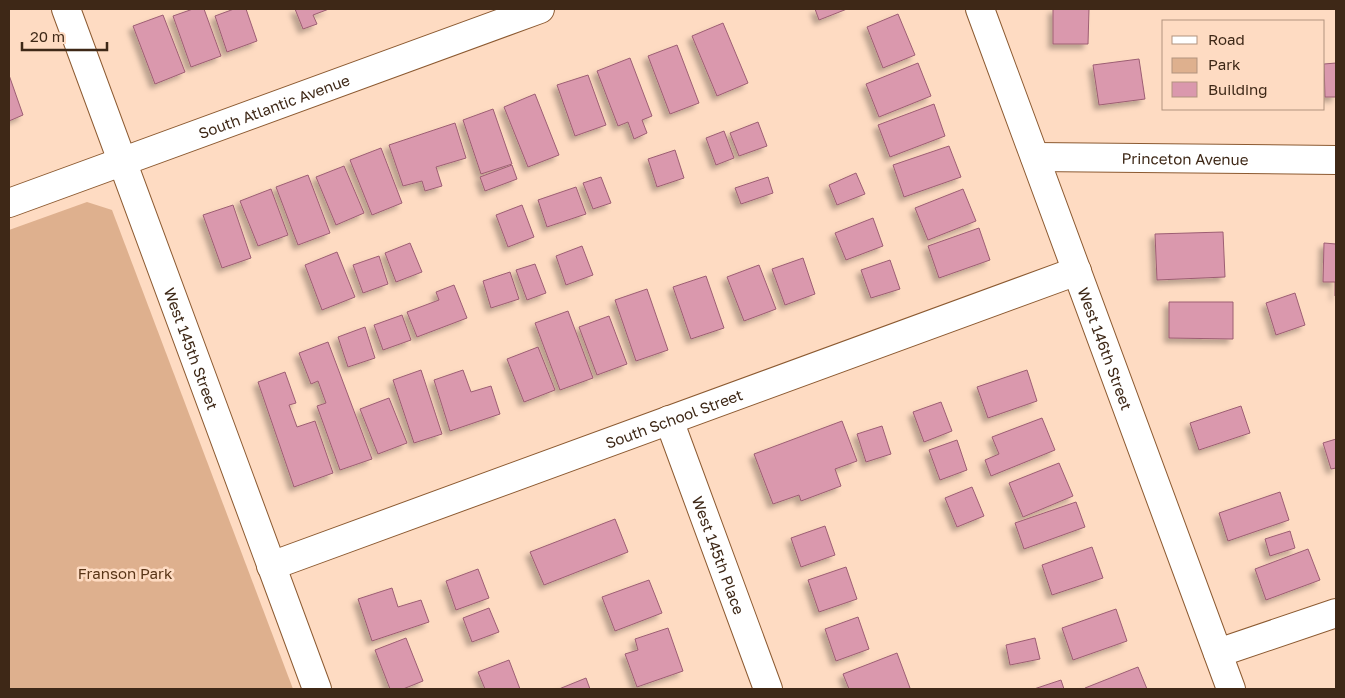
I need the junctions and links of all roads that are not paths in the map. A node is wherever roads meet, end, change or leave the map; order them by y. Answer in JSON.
{"nodes":[{"id":1,"x":66,"y":9,"type":"edge"},
{"id":2,"x":540,"y":9,"type":"edge"},
{"id":3,"x":980,"y":9,"type":"edge"},
{"id":4,"x":1035,"y":157,"type":"junction"},
{"id":5,"x":1336,"y":160,"type":"edge"},
{"id":6,"x":122,"y":162,"type":"junction"},
{"id":7,"x":9,"y":203,"type":"edge"},
{"id":8,"x":1077,"y":271,"type":"junction"},
{"id":9,"x":669,"y":420,"type":"junction"},
{"id":10,"x":271,"y":566,"type":"junction"},
{"id":11,"x":1336,"y":614,"type":"edge"},
{"id":12,"x":1218,"y":653,"type":"junction"},
{"id":13,"x":317,"y":689,"type":"edge"},
{"id":14,"x":768,"y":689,"type":"edge"},
{"id":15,"x":1231,"y":689,"type":"edge"}],
"edges":[{"from":1,"to":6,"type":"street","name":"West 145th Street"},
{"from":2,"to":6,"type":"street","name":"South Atlantic Avenue"},
{"from":3,"to":4,"type":"street","name":"West 146th Street"},
{"from":4,"to":5,"type":"street","name":"Princeton Avenue"},
{"from":4,"to":8,"type":"street","name":"West 146th Street"},
{"from":6,"to":7,"type":"street","name":"South Atlantic Avenue"},
{"from":6,"to":10,"type":"street","name":"West 145th Street"},
{"from":8,"to":9,"type":"street","name":"South School Street"},
{"from":8,"to":12,"type":"street","name":"West 146th Street"},
{"from":9,"to":10,"type":"street","name":"South School Street"},
{"from":9,"to":14,"type":"street","name":"West 145th Place"},
{"from":10,"to":13,"type":"street","name":"West 145th Street"},
{"from":11,"to":12,"type":"street"},
{"from":12,"to":15,"type":"street","name":"West 146th Street"}]}
